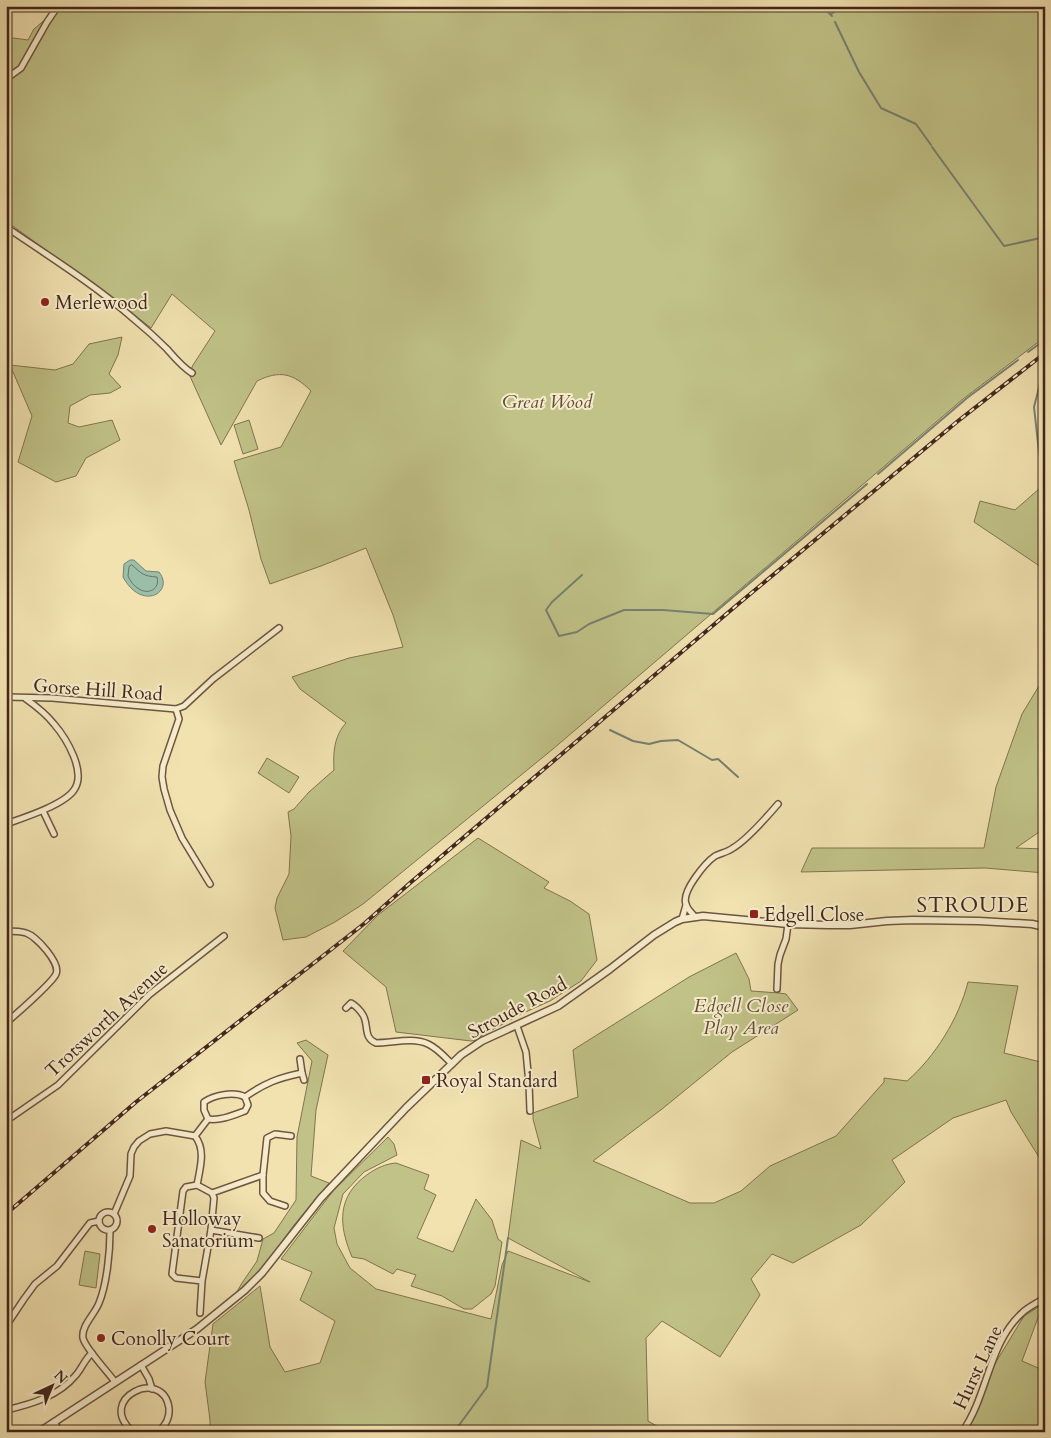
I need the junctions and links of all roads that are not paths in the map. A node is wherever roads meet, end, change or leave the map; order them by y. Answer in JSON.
{"nodes":[{"id":1,"x":58,"y":6,"type":"edge"},
{"id":2,"x":6,"y":79,"type":"edge"},
{"id":3,"x":6,"y":227,"type":"edge"},
{"id":4,"x":192,"y":373,"type":"dead end"},
{"id":5,"x":279,"y":628,"type":"dead end"},
{"id":6,"x":6,"y":697,"type":"edge"},
{"id":7,"x":25,"y":698,"type":"junction"},
{"id":8,"x":176,"y":709,"type":"junction"},
{"id":9,"x":778,"y":804,"type":"dead end"},
{"id":10,"x":43,"y":811,"type":"junction"},
{"id":11,"x":6,"y":824,"type":"edge"},
{"id":12,"x":54,"y":834,"type":"dead end"},
{"id":13,"x":210,"y":884,"type":"dead end"},
{"id":14,"x":686,"y":905,"type":"junction"},
{"id":15,"x":695,"y":917,"type":"junction"},
{"id":16,"x":682,"y":919,"type":"junction"},
{"id":17,"x":788,"y":924,"type":"junction"},
{"id":18,"x":1045,"y":927,"type":"edge"},
{"id":19,"x":6,"y":931,"type":"edge"},
{"id":20,"x":224,"y":936,"type":"dead end"},
{"id":21,"x":777,"y":989,"type":"dead end"},
{"id":22,"x":346,"y":1008,"type":"dead end"},
{"id":23,"x":6,"y":1023,"type":"edge"},
{"id":24,"x":518,"y":1026,"type":"junction"},
{"id":25,"x":300,"y":1059,"type":"dead end"},
{"id":26,"x":452,"y":1064,"type":"junction"},
{"id":27,"x":302,"y":1073,"type":"junction"},
{"id":28,"x":304,"y":1080,"type":"dead end"},
{"id":29,"x":245,"y":1097,"type":"junction"},
{"id":30,"x":530,"y":1111,"type":"dead end"},
{"id":31,"x":208,"y":1119,"type":"junction"},
{"id":32,"x":6,"y":1121,"type":"edge"},
{"id":33,"x":195,"y":1136,"type":"junction"},
{"id":34,"x":291,"y":1136,"type":"dead end"},
{"id":35,"x":263,"y":1174,"type":"junction"},
{"id":36,"x":197,"y":1185,"type":"junction"},
{"id":37,"x":212,"y":1193,"type":"junction"},
{"id":38,"x":285,"y":1206,"type":"dead end"},
{"id":39,"x":114,"y":1214,"type":"junction"},
{"id":40,"x":99,"y":1221,"type":"junction"},
{"id":41,"x":110,"y":1230,"type":"junction"},
{"id":42,"x":211,"y":1230,"type":"junction"},
{"id":43,"x":259,"y":1238,"type":"dead end"},
{"id":44,"x":202,"y":1281,"type":"junction"},
{"id":45,"x":1045,"y":1298,"type":"edge"},
{"id":46,"x":200,"y":1313,"type":"dead end"},
{"id":47,"x":6,"y":1326,"type":"edge"},
{"id":48,"x":92,"y":1353,"type":"junction"},
{"id":49,"x":141,"y":1365,"type":"junction"},
{"id":50,"x":115,"y":1382,"type":"junction"},
{"id":51,"x":152,"y":1389,"type":"junction"},
{"id":52,"x":6,"y":1410,"type":"edge"},
{"id":53,"x":54,"y":1422,"type":"junction"},
{"id":54,"x":39,"y":1432,"type":"edge"},
{"id":55,"x":60,"y":1432,"type":"edge"},
{"id":56,"x":133,"y":1432,"type":"edge"},
{"id":57,"x":158,"y":1432,"type":"edge"},
{"id":58,"x":962,"y":1432,"type":"edge"}],
"edges":[{"from":1,"to":2,"type":"street"},
{"from":3,"to":4,"type":"street"},
{"from":5,"to":8,"type":"street","name":"Gorse Hill Road"},
{"from":6,"to":7,"type":"street","name":"Gorse Hill Road"},
{"from":7,"to":8,"type":"street","name":"Gorse Hill Road"},
{"from":7,"to":10,"type":"street"},
{"from":8,"to":13,"type":"street"},
{"from":9,"to":14,"type":"street"},
{"from":10,"to":11,"type":"street"},
{"from":10,"to":12,"type":"street"},
{"from":14,"to":15,"type":"street"},
{"from":14,"to":16,"type":"street"},
{"from":15,"to":16,"type":"street","name":"Stroude Road"},
{"from":15,"to":17,"type":"street","name":"Stroude Road"},
{"from":16,"to":24,"type":"street","name":"Stroude Road"},
{"from":17,"to":18,"type":"street","name":"Stroude Road"},
{"from":17,"to":21,"type":"street"},
{"from":19,"to":23,"type":"street"},
{"from":20,"to":32,"type":"street","name":"Trotsworth Avenue"},
{"from":22,"to":26,"type":"street"},
{"from":24,"to":26,"type":"street","name":"Stroude Road"},
{"from":24,"to":30,"type":"street"},
{"from":25,"to":27,"type":"street"},
{"from":26,"to":49,"type":"street","name":"Stroude Road"},
{"from":27,"to":28,"type":"street"},
{"from":27,"to":29,"type":"street"},
{"from":29,"to":31,"type":"street"},
{"from":29,"to":31,"type":"street"},
{"from":31,"to":33,"type":"street"},
{"from":33,"to":36,"type":"street"},
{"from":33,"to":39,"type":"street"},
{"from":34,"to":35,"type":"street"},
{"from":35,"to":37,"type":"street"},
{"from":35,"to":38,"type":"street"},
{"from":36,"to":37,"type":"street"},
{"from":36,"to":44,"type":"street"},
{"from":37,"to":42,"type":"street"},
{"from":39,"to":40,"type":"street"},
{"from":39,"to":41,"type":"street"},
{"from":40,"to":41,"type":"street"},
{"from":40,"to":47,"type":"street"},
{"from":41,"to":48,"type":"street"},
{"from":42,"to":43,"type":"street"},
{"from":42,"to":44,"type":"street"},
{"from":44,"to":46,"type":"street"},
{"from":45,"to":58,"type":"street","name":"Hurst Lane"},
{"from":48,"to":50,"type":"street"},
{"from":48,"to":52,"type":"street"},
{"from":49,"to":50,"type":"street","name":"Stroude Road"},
{"from":49,"to":51,"type":"street"},
{"from":50,"to":53,"type":"street","name":"Stroude Road"},
{"from":51,"to":56,"type":"street"},
{"from":51,"to":57,"type":"street"},
{"from":53,"to":54,"type":"street","name":"Stroude Road"},
{"from":53,"to":55,"type":"street"}]}
